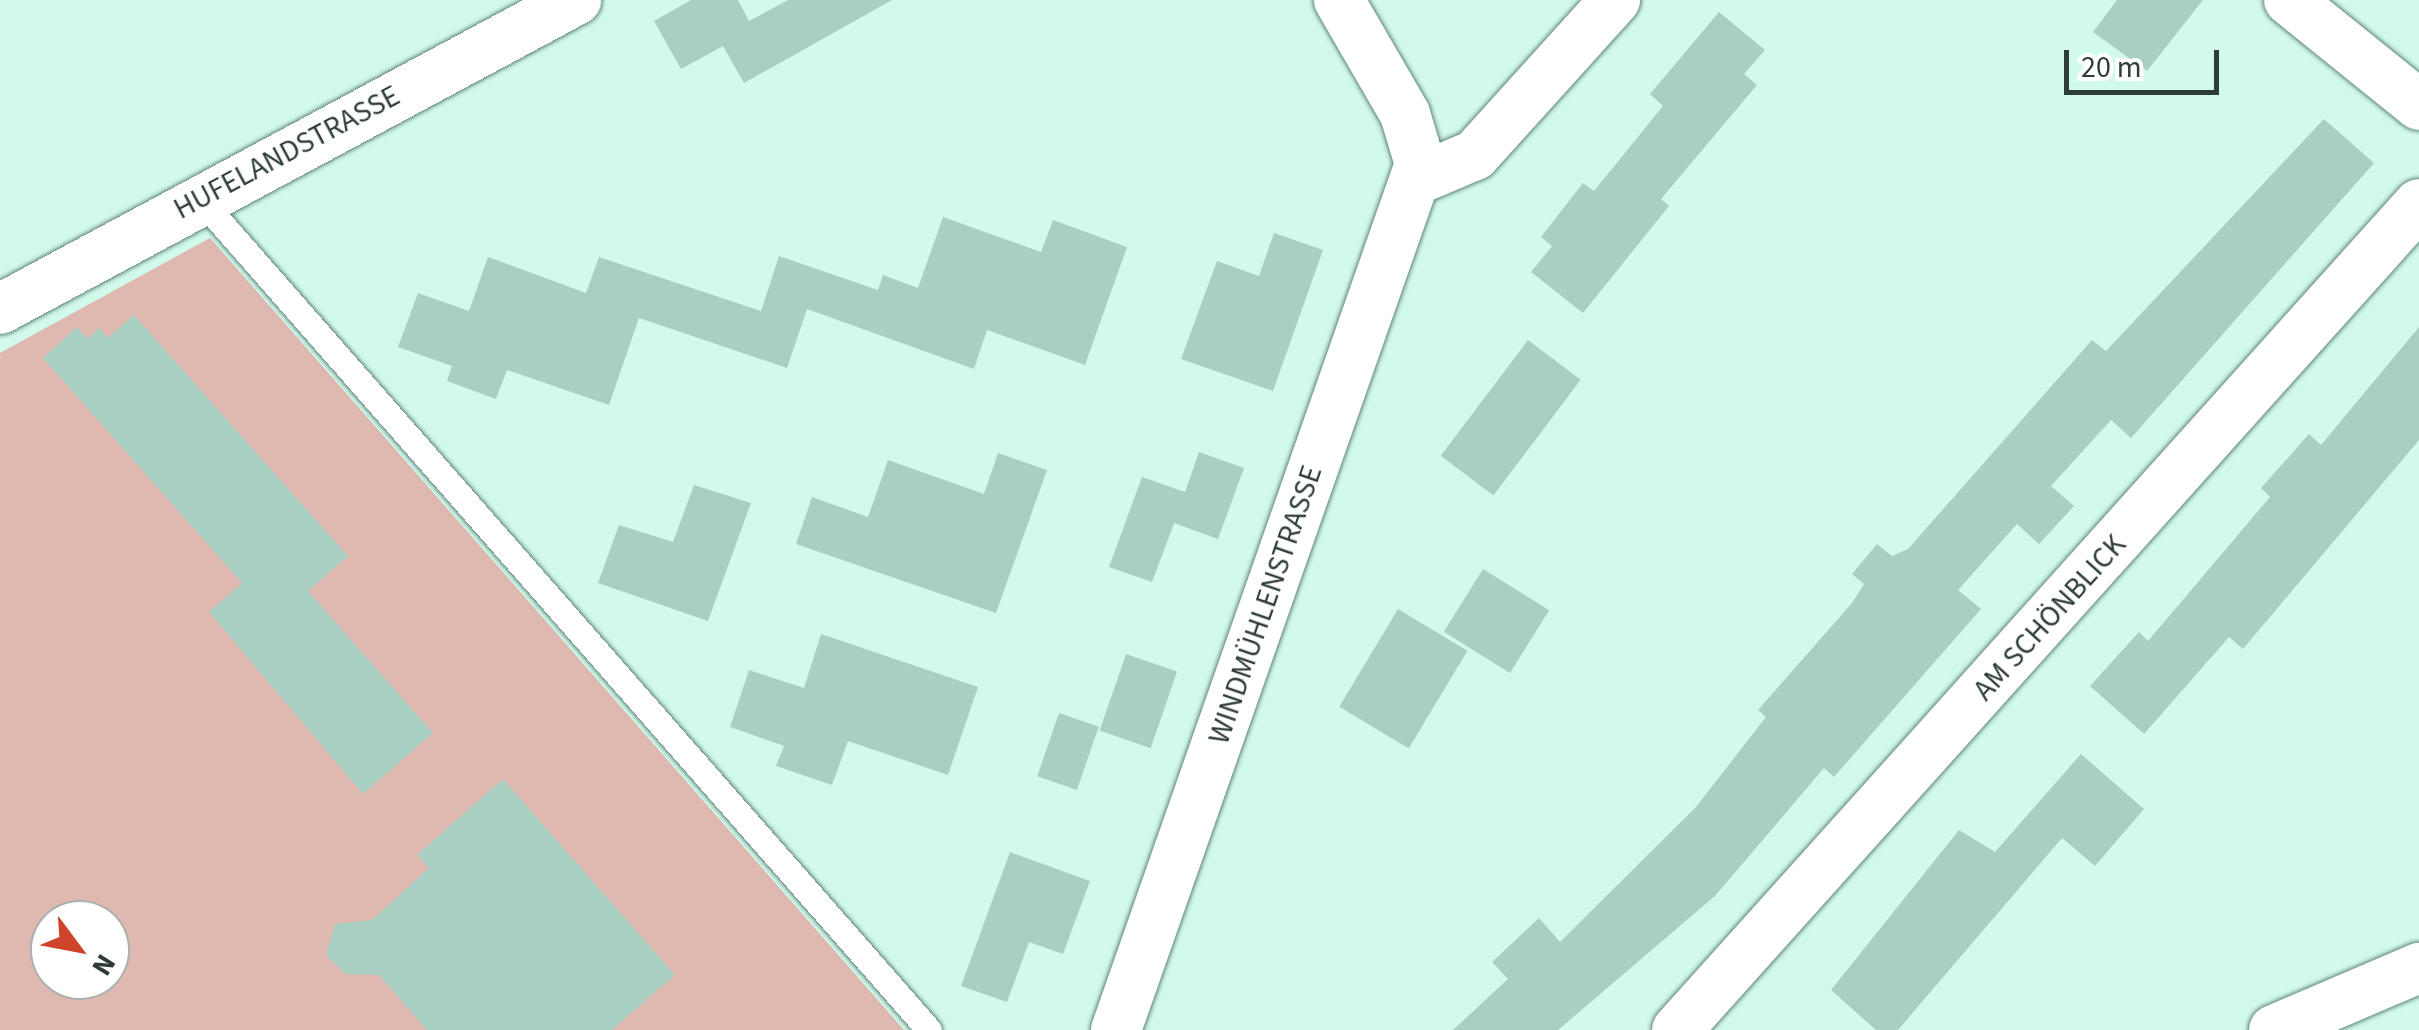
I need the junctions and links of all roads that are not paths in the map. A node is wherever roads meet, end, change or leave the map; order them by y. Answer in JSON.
{"nodes":[{"id":1,"x":576,"y":0,"type":"edge"},
{"id":2,"x":1339,"y":0,"type":"edge"},
{"id":3,"x":1615,"y":0,"type":"edge"},
{"id":4,"x":2308,"y":6,"type":"edge"},
{"id":5,"x":2419,"y":105,"type":"edge"},
{"id":6,"x":1416,"y":180,"type":"junction"},
{"id":7,"x":200,"y":199,"type":"junction"},
{"id":8,"x":2419,"y":204,"type":"edge"},
{"id":9,"x":0,"y":309,"type":"edge"},
{"id":10,"x":2419,"y":968,"type":"edge"},
{"id":11,"x":929,"y":1030,"type":"edge"},
{"id":12,"x":1116,"y":1030,"type":"edge"},
{"id":13,"x":1677,"y":1030,"type":"edge"},
{"id":14,"x":2274,"y":1030,"type":"edge"}],
"edges":[{"from":1,"to":7,"type":"street","name":"HUFELANDSTRASSE"},
{"from":2,"to":6,"type":"street","name":"WINDMÜHLENSTRASSE"},
{"from":3,"to":6,"type":"street"},
{"from":4,"to":5,"type":"street"},
{"from":6,"to":12,"type":"street","name":"WINDMÜHLENSTRASSE"},
{"from":7,"to":9,"type":"street","name":"HUFELANDSTRASSE"},
{"from":7,"to":11,"type":"lane"},
{"from":8,"to":13,"type":"street","name":"AM SCHÖNBLICK"},
{"from":10,"to":14,"type":"street"}]}
